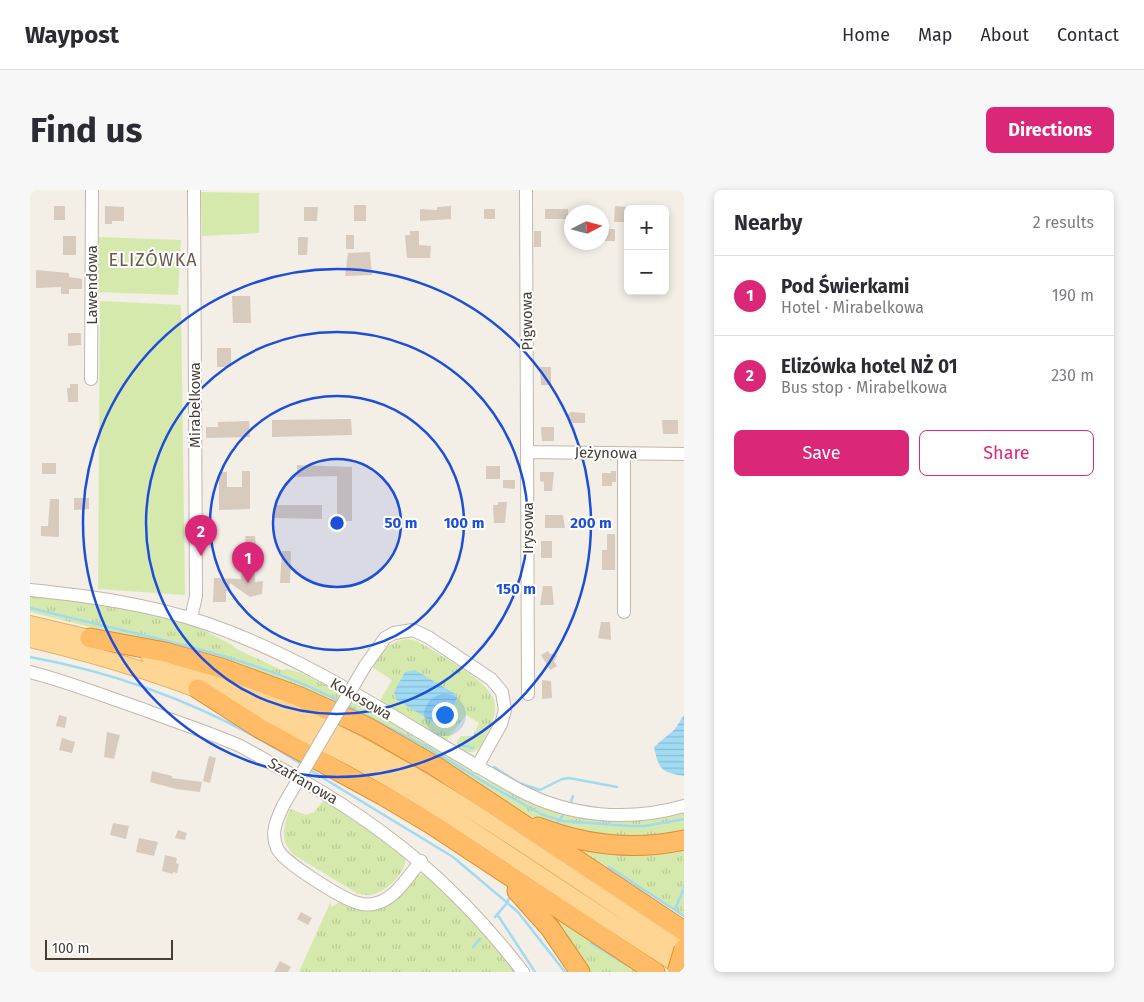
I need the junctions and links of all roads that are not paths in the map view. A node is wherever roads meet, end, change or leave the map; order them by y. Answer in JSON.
{"nodes":[{"id":1,"x":92,"y":190,"type":"edge"},
{"id":2,"x":194,"y":190,"type":"edge"},
{"id":3,"x":526,"y":190,"type":"edge"},
{"id":4,"x":92,"y":380,"type":"dead end"},
{"id":5,"x":528,"y":452,"type":"junction"},
{"id":6,"x":624,"y":453,"type":"junction"},
{"id":7,"x":684,"y":454,"type":"edge"},
{"id":8,"x":30,"y":590,"type":"edge"},
{"id":9,"x":624,"y":612,"type":"dead end"},
{"id":10,"x":190,"y":618,"type":"junction"},
{"id":11,"x":30,"y":624,"type":"edge"},
{"id":12,"x":90,"y":638,"type":"junction"},
{"id":13,"x":30,"y":639,"type":"edge"},
{"id":14,"x":30,"y":672,"type":"edge"},
{"id":15,"x":198,"y":689,"type":"junction"},
{"id":16,"x":528,"y":694,"type":"dead end"},
{"id":17,"x":477,"y":767,"type":"junction"},
{"id":18,"x":684,"y":806,"type":"edge"},
{"id":19,"x":502,"y":811,"type":"junction"},
{"id":20,"x":684,"y":840,"type":"edge"},
{"id":21,"x":480,"y":856,"type":"junction"},
{"id":22,"x":421,"y":861,"type":"junction"},
{"id":23,"x":684,"y":931,"type":"edge"},
{"id":24,"x":684,"y":950,"type":"edge"},
{"id":25,"x":684,"y":969,"type":"edge"},
{"id":26,"x":523,"y":972,"type":"edge"},
{"id":27,"x":580,"y":972,"type":"edge"},
{"id":28,"x":655,"y":972,"type":"edge"},
{"id":29,"x":677,"y":972,"type":"edge"}],
"edges":[{"from":1,"to":4,"type":"street","name":"Lawendowa"},
{"from":2,"to":10,"type":"street","name":"Mirabelkowa"},
{"from":3,"to":5,"type":"street","name":"Pigwowa"},
{"from":5,"to":6,"type":"street","name":"Jeżynowa"},
{"from":5,"to":16,"type":"street","name":"Irysowa"},
{"from":6,"to":7,"type":"street","name":"Jeżynowa"},
{"from":6,"to":9,"type":"street"},
{"from":8,"to":10,"type":"street","name":"Kokosowa"},
{"from":10,"to":17,"type":"street","name":"Kokosowa"},
{"from":11,"to":12,"type":"main road"},
{"from":12,"to":19,"type":"highway"},
{"from":12,"to":24,"type":"main road"},
{"from":13,"to":15,"type":"main road"},
{"from":14,"to":22,"type":"street","name":"Szafranowa"},
{"from":15,"to":21,"type":"highway"},
{"from":15,"to":25,"type":"main road"},
{"from":17,"to":18,"type":"street","name":"Kokosowa"},
{"from":17,"to":22,"type":"street","bridge":true},
{"from":19,"to":20,"type":"highway"},
{"from":19,"to":23,"type":"highway"},
{"from":21,"to":27,"type":"highway"},
{"from":21,"to":28,"type":"highway"},
{"from":22,"to":26,"type":"street","name":"Szafranowa"},
{"from":24,"to":29,"type":"highway","bridge":true}]}
